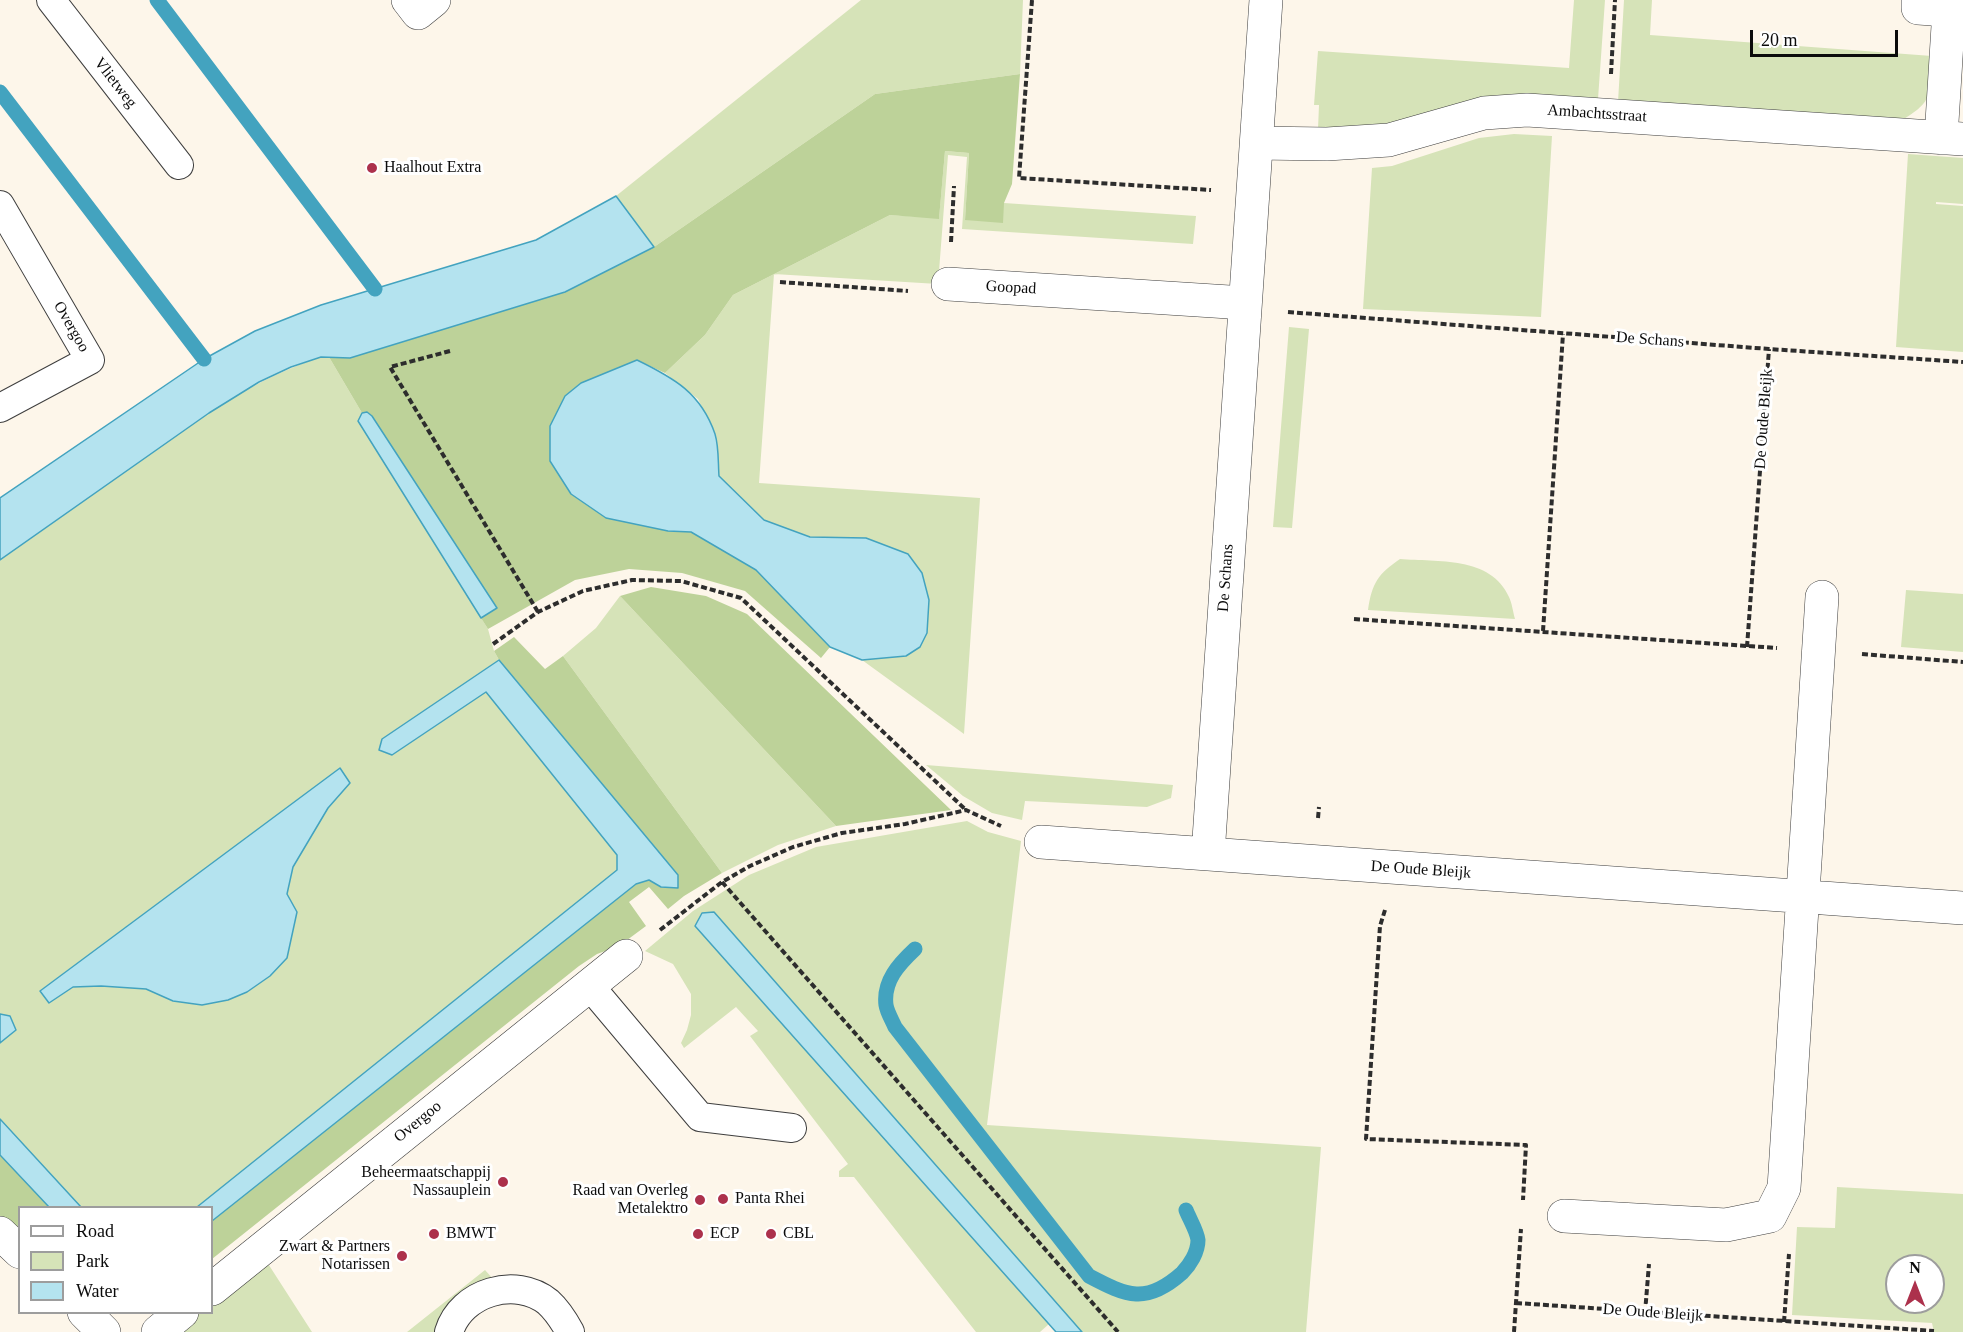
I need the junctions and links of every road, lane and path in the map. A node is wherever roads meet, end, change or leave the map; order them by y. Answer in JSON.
{"nodes":[{"id":1,"x":51,"y":0,"type":"edge"},
{"id":2,"x":408,"y":0,"type":"edge"},
{"id":3,"x":434,"y":0,"type":"edge"},
{"id":4,"x":1032,"y":0,"type":"edge"},
{"id":5,"x":1266,"y":0,"type":"edge"},
{"id":6,"x":1615,"y":0,"type":"edge"},
{"id":7,"x":1918,"y":0,"type":"edge"},
{"id":8,"x":1956,"y":10,"type":"edge"},
{"id":9,"x":1614,"y":25,"type":"dead end"},
{"id":10,"x":1952,"y":139,"type":"edge"},
{"id":11,"x":1257,"y":143,"type":"junction"},
{"id":12,"x":179,"y":165,"type":"dead end"},
{"id":13,"x":954,"y":186,"type":"dead end"},
{"id":14,"x":1253,"y":192,"type":"junction"},
{"id":15,"x":0,"y":205,"type":"edge"},
{"id":16,"x":780,"y":282,"type":"dead end"},
{"id":17,"x":948,"y":284,"type":"junction"},
{"id":18,"x":1245,"y":303,"type":"junction"},
{"id":19,"x":1563,"y":334,"type":"junction"},
{"id":20,"x":1769,"y":350,"type":"junction"},
{"id":21,"x":450,"y":351,"type":"dead end"},
{"id":22,"x":1963,"y":362,"type":"edge"},
{"id":23,"x":0,"y":408,"type":"edge"},
{"id":24,"x":1822,"y":597,"type":"dead end"},
{"id":25,"x":538,"y":612,"type":"junction"},
{"id":26,"x":1354,"y":619,"type":"dead end"},
{"id":27,"x":1543,"y":631,"type":"junction"},
{"id":28,"x":493,"y":644,"type":"dead end"},
{"id":29,"x":1747,"y":647,"type":"junction"},
{"id":30,"x":1818,"y":652,"type":"junction"},
{"id":31,"x":1963,"y":662,"type":"edge"},
{"id":32,"x":966,"y":810,"type":"junction"},
{"id":33,"x":1041,"y":842,"type":"joint"},
{"id":34,"x":1208,"y":854,"type":"junction"},
{"id":35,"x":1390,"y":868,"type":"junction"},
{"id":36,"x":722,"y":882,"type":"junction"},
{"id":37,"x":1801,"y":897,"type":"junction"},
{"id":38,"x":1963,"y":908,"type":"edge"},
{"id":39,"x":677,"y":917,"type":"dead end"},
{"id":40,"x":626,"y":956,"type":"dead end"},
{"id":41,"x":589,"y":985,"type":"junction"},
{"id":42,"x":792,"y":1128,"type":"dead end"},
{"id":43,"x":1522,"y":1210,"type":"dead end"},
{"id":44,"x":1564,"y":1216,"type":"dead end"},
{"id":45,"x":1770,"y":1216,"type":"junction"},
{"id":46,"x":1522,"y":1221,"type":"dead end"},
{"id":47,"x":1652,"y":1221,"type":"junction"},
{"id":48,"x":0,"y":1233,"type":"edge"},
{"id":49,"x":18,"y":1250,"type":"edge"},
{"id":50,"x":213,"y":1288,"type":"edge"},
{"id":51,"x":1516,"y":1304,"type":"junction"},
{"id":52,"x":1645,"y":1312,"type":"junction"},
{"id":53,"x":86,"y":1314,"type":"edge"},
{"id":54,"x":180,"y":1314,"type":"edge"},
{"id":55,"x":1784,"y":1322,"type":"junction"},
{"id":56,"x":1934,"y":1331,"type":"edge"},
{"id":57,"x":104,"y":1332,"type":"edge"},
{"id":58,"x":158,"y":1332,"type":"edge"},
{"id":59,"x":449,"y":1332,"type":"edge"},
{"id":60,"x":570,"y":1332,"type":"edge"},
{"id":61,"x":1118,"y":1332,"type":"edge"},
{"id":62,"x":1514,"y":1332,"type":"edge"}],
"edges":[{"from":1,"to":12,"type":"lane","name":"Vlietweg"},
{"from":2,"to":3,"type":"street"},
{"from":4,"to":14,"type":"path"},
{"from":5,"to":11,"type":"street","name":"De Schans"},
{"from":6,"to":9,"type":"path"},
{"from":7,"to":8,"type":"street","name":"Ambachtsstraat"},
{"from":8,"to":10,"type":"street","name":"Ambachtsstraat"},
{"from":10,"to":11,"type":"street","name":"Ambachtsstraat"},
{"from":11,"to":14,"type":"street","name":"De Schans"},
{"from":13,"to":17,"type":"path"},
{"from":14,"to":18,"type":"street","name":"De Schans"},
{"from":15,"to":23,"type":"lane","name":"Overgoo"},
{"from":16,"to":17,"type":"path"},
{"from":17,"to":18,"type":"street","name":"Goopad"},
{"from":18,"to":19,"type":"path","name":"De Schans"},
{"from":18,"to":34,"type":"street","name":"De Schans"},
{"from":19,"to":20,"type":"path","name":"De Schans"},
{"from":19,"to":27,"type":"path"},
{"from":20,"to":22,"type":"path","name":"De Oude Bleijk"},
{"from":20,"to":29,"type":"path","name":"De Oude Bleijk"},
{"from":21,"to":25,"type":"path"},
{"from":24,"to":30,"type":"street"},
{"from":25,"to":28,"type":"path"},
{"from":25,"to":32,"type":"path"},
{"from":26,"to":27,"type":"path"},
{"from":27,"to":29,"type":"path"},
{"from":29,"to":30,"type":"path"},
{"from":30,"to":31,"type":"path"},
{"from":30,"to":37,"type":"street"},
{"from":32,"to":33,"type":"path"},
{"from":32,"to":36,"type":"path"},
{"from":33,"to":34,"type":"street","name":"De Oude Bleijk"},
{"from":34,"to":35,"type":"street","name":"De Oude Bleijk"},
{"from":35,"to":37,"type":"street","name":"De Oude Bleijk"},
{"from":35,"to":43,"type":"path"},
{"from":36,"to":39,"type":"path"},
{"from":36,"to":61,"type":"path"},
{"from":37,"to":38,"type":"street","name":"De Oude Bleijk"},
{"from":37,"to":45,"type":"street"},
{"from":40,"to":41,"type":"street","name":"Overgoo"},
{"from":41,"to":42,"type":"lane"},
{"from":41,"to":50,"type":"street","name":"Overgoo"},
{"from":44,"to":47,"type":"street"},
{"from":45,"to":47,"type":"street"},
{"from":45,"to":55,"type":"path"},
{"from":46,"to":51,"type":"path"},
{"from":47,"to":52,"type":"path"},
{"from":48,"to":49,"type":"street"},
{"from":51,"to":52,"type":"path","name":"De Oude Bleijk"},
{"from":51,"to":62,"type":"path"},
{"from":52,"to":55,"type":"path","name":"De Oude Bleijk"},
{"from":53,"to":57,"type":"street"},
{"from":54,"to":58,"type":"street"},
{"from":55,"to":56,"type":"path","name":"De Oude Bleijk"},
{"from":59,"to":60,"type":"lane"}]}
